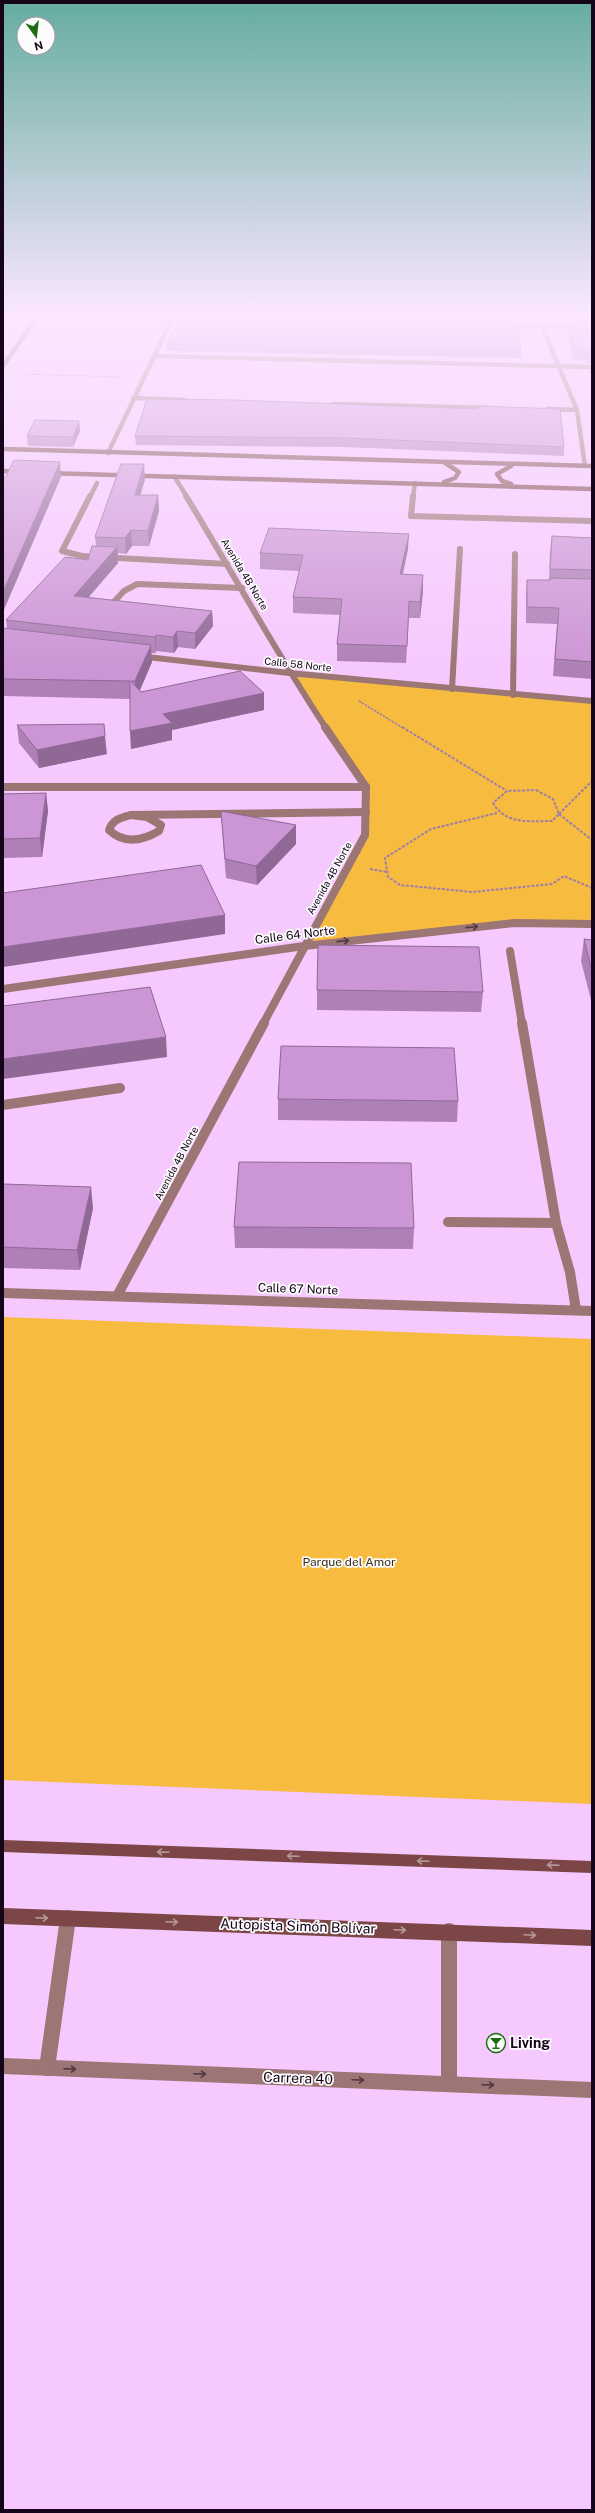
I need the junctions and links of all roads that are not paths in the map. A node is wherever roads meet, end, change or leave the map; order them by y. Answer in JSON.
{"nodes":[{"id":1,"x":117,"y":434,"type":"edge"},
{"id":2,"x":580,"y":434,"type":"edge"},
{"id":3,"x":3,"y":449,"type":"edge"},
{"id":4,"x":108,"y":453,"type":"junction"},
{"id":5,"x":435,"y":461,"type":"junction"},
{"id":6,"x":531,"y":464,"type":"junction"},
{"id":7,"x":585,"y":466,"type":"junction"},
{"id":8,"x":592,"y":466,"type":"edge"},
{"id":9,"x":3,"y":471,"type":"edge"},
{"id":10,"x":28,"y":472,"type":"edge"},
{"id":11,"x":43,"y":473,"type":"edge"},
{"id":12,"x":174,"y":476,"type":"junction"},
{"id":13,"x":97,"y":483,"type":"dead end"},
{"id":14,"x":415,"y":483,"type":"junction"},
{"id":15,"x":428,"y":484,"type":"junction"},
{"id":16,"x":528,"y":487,"type":"junction"},
{"id":17,"x":592,"y":489,"type":"edge"},
{"id":18,"x":592,"y":521,"type":"edge"},
{"id":19,"x":460,"y":549,"type":"dead end"},
{"id":20,"x":515,"y":554,"type":"dead end"},
{"id":21,"x":227,"y":564,"type":"junction"},
{"id":22,"x":242,"y":588,"type":"junction"},
{"id":23,"x":516,"y":588,"type":"junction"},
{"id":24,"x":524,"y":588,"type":"dead end"},
{"id":25,"x":112,"y":604,"type":"edge"},
{"id":26,"x":130,"y":655,"type":"edge"},
{"id":27,"x":289,"y":673,"type":"junction"},
{"id":28,"x":452,"y":689,"type":"junction"},
{"id":29,"x":513,"y":695,"type":"junction"},
{"id":30,"x":592,"y":701,"type":"edge"},
{"id":31,"x":366,"y":786,"type":"junction"},
{"id":32,"x":3,"y":787,"type":"edge"},
{"id":33,"x":366,"y":812,"type":"junction"},
{"id":34,"x":131,"y":815,"type":"junction"},
{"id":35,"x":592,"y":924,"type":"edge"},
{"id":36,"x":304,"y":946,"type":"junction"},
{"id":37,"x":510,"y":951,"type":"dead end"},
{"id":38,"x":3,"y":989,"type":"edge"},
{"id":39,"x":120,"y":1088,"type":"dead end"},
{"id":40,"x":3,"y":1105,"type":"edge"},
{"id":41,"x":448,"y":1222,"type":"dead end"},
{"id":42,"x":556,"y":1223,"type":"junction"},
{"id":43,"x":3,"y":1293,"type":"edge"},
{"id":44,"x":117,"y":1296,"type":"junction"},
{"id":45,"x":576,"y":1310,"type":"junction"},
{"id":46,"x":592,"y":1311,"type":"edge"},
{"id":47,"x":3,"y":1846,"type":"edge"},
{"id":48,"x":592,"y":1867,"type":"edge"},
{"id":49,"x":3,"y":1916,"type":"edge"},
{"id":50,"x":68,"y":1918,"type":"junction"},
{"id":51,"x":449,"y":1931,"type":"junction"},
{"id":52,"x":592,"y":1938,"type":"edge"},
{"id":53,"x":3,"y":2066,"type":"edge"},
{"id":54,"x":46,"y":2068,"type":"junction"},
{"id":55,"x":448,"y":2084,"type":"junction"},
{"id":56,"x":592,"y":2090,"type":"edge"}],
"edges":[{"from":1,"to":4,"type":"street"},
{"from":2,"to":7,"type":"street"},
{"from":3,"to":4,"type":"main road"},
{"from":4,"to":5,"type":"main road"},
{"from":5,"to":6,"type":"main road"},
{"from":5,"to":15,"type":"main road"},
{"from":6,"to":7,"type":"main road"},
{"from":6,"to":16,"type":"main road"},
{"from":7,"to":8,"type":"main road"},
{"from":9,"to":10,"type":"main road"},
{"from":11,"to":12,"type":"main road"},
{"from":12,"to":14,"type":"main road"},
{"from":12,"to":21,"type":"street","name":"Avenida 4B Norte"},
{"from":13,"to":21,"type":"street"},
{"from":14,"to":15,"type":"main road"},
{"from":14,"to":18,"type":"street"},
{"from":15,"to":16,"type":"main road"},
{"from":16,"to":17,"type":"main road"},
{"from":19,"to":28,"type":"street"},
{"from":20,"to":23,"type":"street"},
{"from":21,"to":22,"type":"street","name":"Avenida 4B Norte"},
{"from":22,"to":25,"type":"street"},
{"from":22,"to":27,"type":"street","name":"Avenida 4B Norte"},
{"from":23,"to":24,"type":"street"},
{"from":23,"to":29,"type":"street"},
{"from":26,"to":27,"type":"street","name":"Calle 58 Norte"},
{"from":27,"to":28,"type":"street","name":"Calle 58 Norte"},
{"from":27,"to":31,"type":"street","name":"Avenida 4B Norte"},
{"from":28,"to":29,"type":"street","name":"Calle 58 Norte"},
{"from":29,"to":30,"type":"street","name":"Calle 58 Norte"},
{"from":31,"to":32,"type":"street"},
{"from":31,"to":33,"type":"street","name":"Avenida 4B Norte"},
{"from":33,"to":34,"type":"street"},
{"from":33,"to":36,"type":"street","name":"Avenida 4B Norte"},
{"from":34,"to":34,"type":"street"},
{"from":36,"to":35,"type":"street","name":"Calle 64 Norte","one_way":true},
{"from":36,"to":38,"type":"street","name":"Calle 64 Norte"},
{"from":36,"to":44,"type":"street","name":"Avenida 4B Norte"},
{"from":37,"to":42,"type":"street"},
{"from":39,"to":40,"type":"street"},
{"from":41,"to":42,"type":"street"},
{"from":42,"to":45,"type":"street"},
{"from":43,"to":44,"type":"street","name":"Calle 67 Norte"},
{"from":44,"to":45,"type":"street","name":"Calle 67 Norte"},
{"from":45,"to":46,"type":"street","name":"Calle 67 Norte"},
{"from":48,"to":47,"type":"main road","one_way":true},
{"from":49,"to":50,"type":"main road","name":"Autopista Simón Bolívar","one_way":true},
{"from":50,"to":51,"type":"main road","name":"Autopista Simón Bolívar","one_way":true},
{"from":50,"to":54,"type":"street"},
{"from":51,"to":52,"type":"main road","name":"Autopista Simón Bolívar","one_way":true},
{"from":51,"to":55,"type":"street"},
{"from":53,"to":54,"type":"street","name":"Carrera 40"},
{"from":54,"to":55,"type":"street","name":"Carrera 40","one_way":true},
{"from":55,"to":56,"type":"street","name":"Carrera 40","one_way":true}]}
